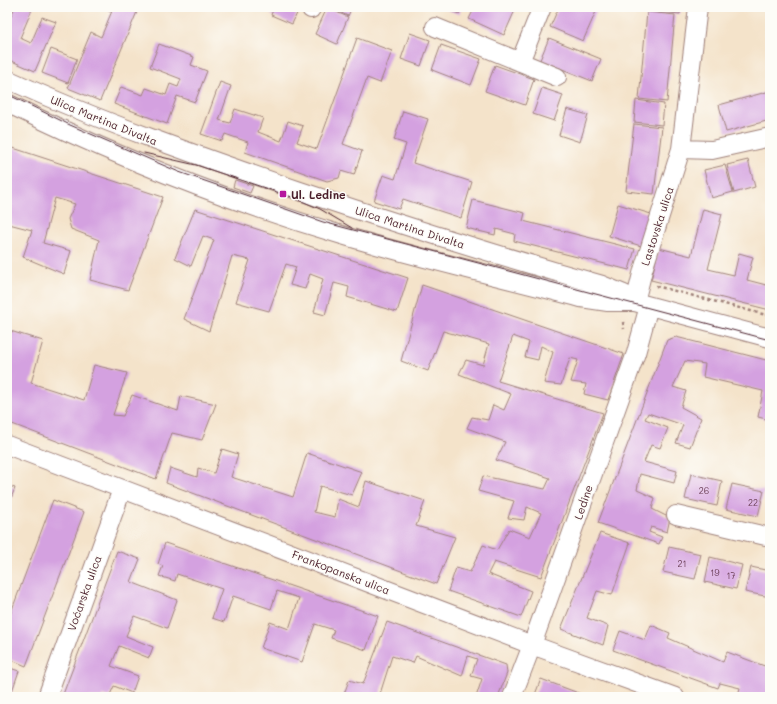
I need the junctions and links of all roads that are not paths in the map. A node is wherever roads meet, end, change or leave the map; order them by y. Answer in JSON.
{"nodes":[{"id":1,"x":542,"y":7,"type":"edge"},
{"id":2,"x":698,"y":7,"type":"edge"},
{"id":3,"x":435,"y":27,"type":"dead end"},
{"id":4,"x":520,"y":62,"type":"junction"},
{"id":5,"x":557,"y":77,"type":"dead end"},
{"id":6,"x":7,"y":79,"type":"edge"},
{"id":7,"x":7,"y":103,"type":"edge"},
{"id":8,"x":770,"y":137,"type":"edge"},
{"id":9,"x":681,"y":149,"type":"junction"},
{"id":10,"x":642,"y":304,"type":"junction"},
{"id":11,"x":770,"y":338,"type":"edge"},
{"id":12,"x":7,"y":445,"type":"edge"},
{"id":13,"x":122,"y":489,"type":"junction"},
{"id":14,"x":676,"y":515,"type":"dead end"},
{"id":15,"x":770,"y":537,"type":"edge"},
{"id":16,"x":532,"y":645,"type":"junction"},
{"id":17,"x":47,"y":697,"type":"edge"},
{"id":18,"x":512,"y":697,"type":"edge"},
{"id":19,"x":675,"y":697,"type":"edge"}],
"edges":[{"from":1,"to":4,"type":"street"},
{"from":2,"to":9,"type":"street","name":"Lastovska ulica"},
{"from":3,"to":4,"type":"street"},
{"from":4,"to":5,"type":"street"},
{"from":6,"to":10,"type":"street","name":"Ulica Martina Divalta"},
{"from":7,"to":10,"type":"street","name":"Ulica Martina Divalta"},
{"from":8,"to":9,"type":"street"},
{"from":9,"to":10,"type":"street","name":"Lastovska ulica"},
{"from":10,"to":11,"type":"street","name":"Ulica Martina Divalta"},
{"from":10,"to":16,"type":"street","name":"Ledine"},
{"from":12,"to":13,"type":"street","name":"Frankopanska ulica"},
{"from":13,"to":16,"type":"street","name":"Frankopanska ulica"},
{"from":13,"to":17,"type":"street","name":"Voćarska ulica"},
{"from":14,"to":15,"type":"street"},
{"from":16,"to":18,"type":"street","name":"Ledine"},
{"from":16,"to":19,"type":"street","name":"Frankopanska ulica"}]}
